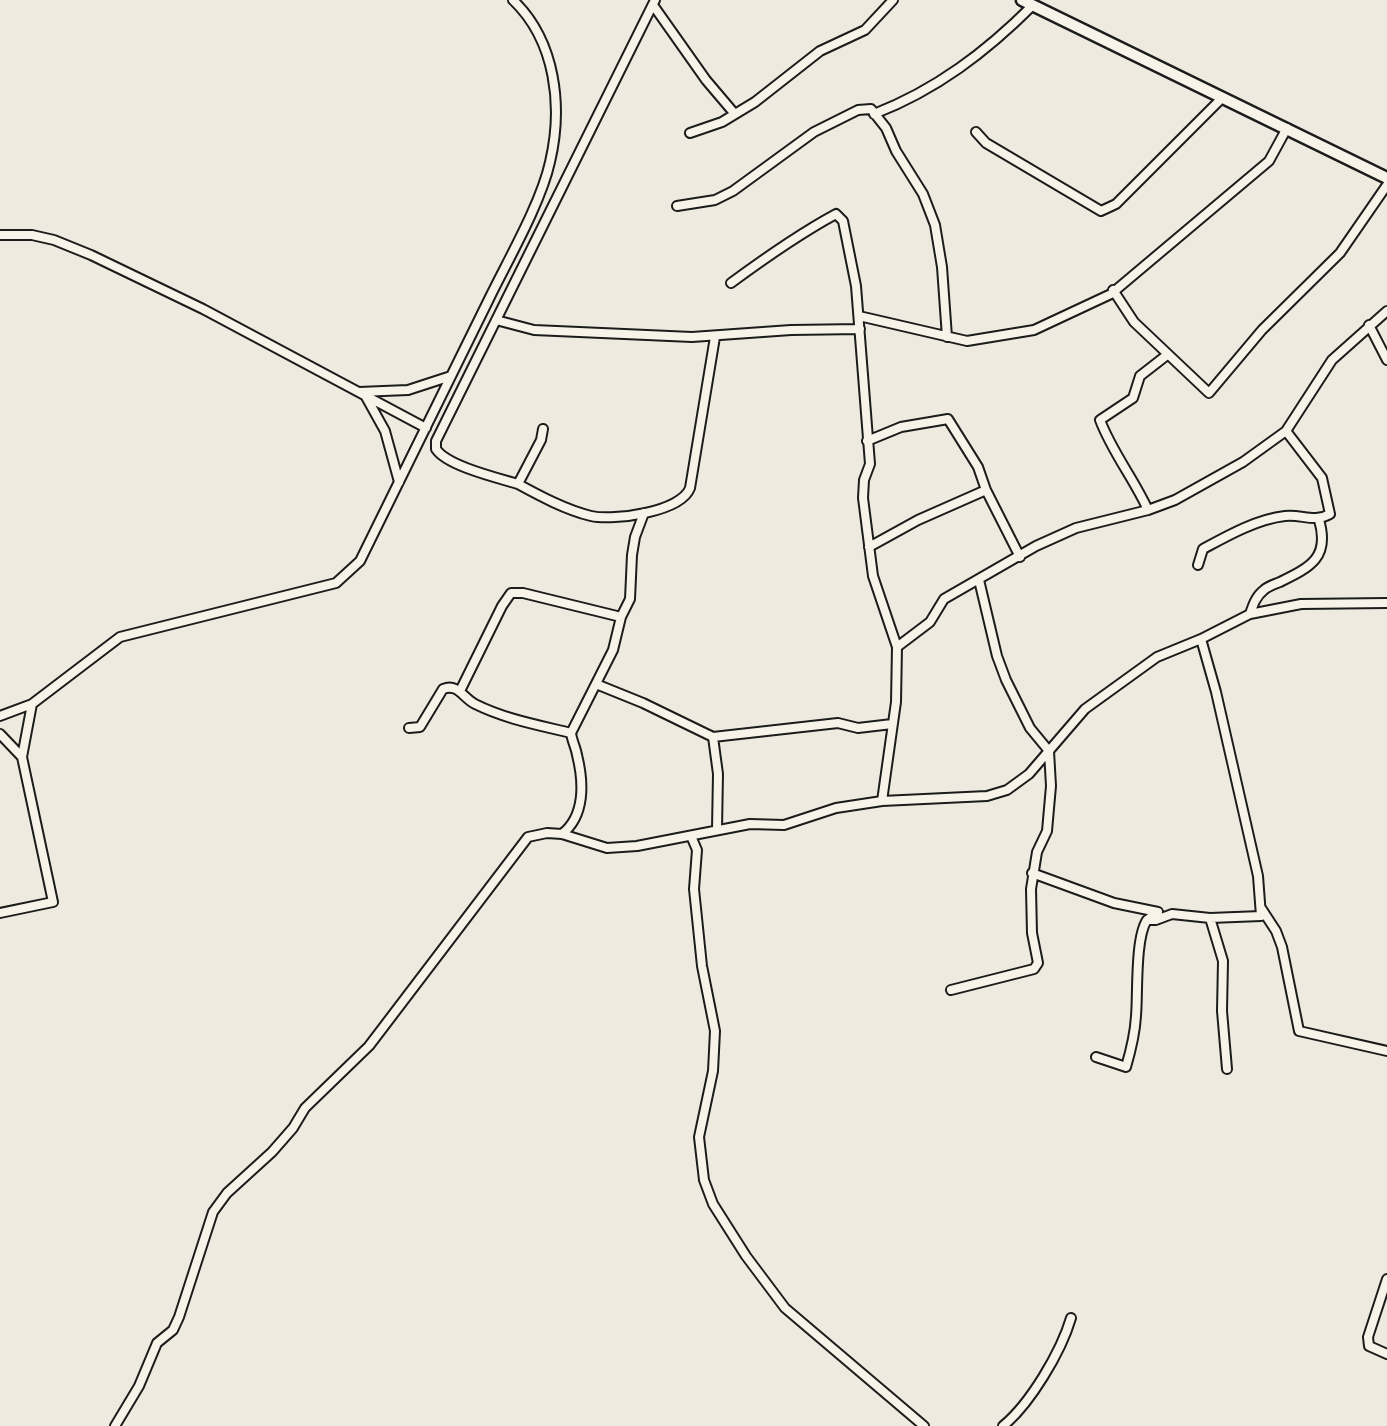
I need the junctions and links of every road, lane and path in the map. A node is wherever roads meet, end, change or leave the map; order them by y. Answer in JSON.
{"nodes":[{"id":1,"x":513,"y":0,"type":"edge"},
{"id":2,"x":893,"y":0,"type":"edge"},
{"id":3,"x":654,"y":2,"type":"edge"},
{"id":4,"x":1027,"y":2,"type":"edge"},
{"id":5,"x":1222,"y":98,"type":"junction"},
{"id":6,"x":734,"y":113,"type":"junction"},
{"id":7,"x":874,"y":114,"type":"junction"},
{"id":8,"x":1287,"y":128,"type":"junction"},
{"id":9,"x":976,"y":132,"type":"dead end"},
{"id":10,"x":690,"y":133,"type":"dead end"},
{"id":11,"x":1387,"y":178,"type":"edge"},
{"id":12,"x":1387,"y":185,"type":"edge"},
{"id":13,"x":677,"y":206,"type":"dead end"},
{"id":14,"x":0,"y":235,"type":"edge"},
{"id":15,"x":731,"y":283,"type":"dead end"},
{"id":16,"x":1113,"y":290,"type":"junction"},
{"id":17,"x":1387,"y":311,"type":"edge"},
{"id":18,"x":859,"y":316,"type":"junction"},
{"id":19,"x":496,"y":320,"type":"junction"},
{"id":20,"x":1369,"y":325,"type":"junction"},
{"id":21,"x":860,"y":329,"type":"junction"},
{"id":22,"x":715,"y":337,"type":"junction"},
{"id":23,"x":947,"y":337,"type":"junction"},
{"id":24,"x":1167,"y":355,"type":"junction"},
{"id":25,"x":1387,"y":360,"type":"edge"},
{"id":26,"x":452,"y":376,"type":"junction"},
{"id":27,"x":362,"y":393,"type":"junction"},
{"id":28,"x":426,"y":428,"type":"junction"},
{"id":29,"x":543,"y":429,"type":"dead end"},
{"id":30,"x":1286,"y":431,"type":"junction"},
{"id":31,"x":867,"y":441,"type":"junction"},
{"id":32,"x":399,"y":482,"type":"junction"},
{"id":33,"x":518,"y":484,"type":"junction"},
{"id":34,"x":986,"y":490,"type":"junction"},
{"id":35,"x":1148,"y":510,"type":"junction"},
{"id":36,"x":644,"y":513,"type":"junction"},
{"id":37,"x":1319,"y":520,"type":"junction"},
{"id":38,"x":868,"y":547,"type":"junction"},
{"id":39,"x":1020,"y":557,"type":"junction"},
{"id":40,"x":1198,"y":565,"type":"dead end"},
{"id":41,"x":979,"y":580,"type":"junction"},
{"id":42,"x":1387,"y":603,"type":"edge"},
{"id":43,"x":1250,"y":614,"type":"junction"},
{"id":44,"x":621,"y":617,"type":"junction"},
{"id":45,"x":1201,"y":639,"type":"junction"},
{"id":46,"x":897,"y":647,"type":"junction"},
{"id":47,"x":597,"y":684,"type":"junction"},
{"id":48,"x":460,"y":691,"type":"junction"},
{"id":49,"x":32,"y":704,"type":"junction"},
{"id":50,"x":0,"y":716,"type":"edge"},
{"id":51,"x":892,"y":724,"type":"junction"},
{"id":52,"x":409,"y":728,"type":"dead end"},
{"id":53,"x":571,"y":733,"type":"junction"},
{"id":54,"x":0,"y":734,"type":"edge"},
{"id":55,"x":713,"y":737,"type":"junction"},
{"id":56,"x":1049,"y":751,"type":"junction"},
{"id":57,"x":22,"y":757,"type":"junction"},
{"id":58,"x":882,"y":801,"type":"junction"},
{"id":59,"x":717,"y":829,"type":"junction"},
{"id":60,"x":562,"y":834,"type":"junction"},
{"id":61,"x":691,"y":836,"type":"junction"},
{"id":62,"x":1032,"y":873,"type":"junction"},
{"id":63,"x":1261,"y":908,"type":"junction"},
{"id":64,"x":0,"y":913,"type":"edge"},
{"id":65,"x":1210,"y":918,"type":"junction"},
{"id":66,"x":1148,"y":920,"type":"junction"},
{"id":67,"x":951,"y":990,"type":"dead end"},
{"id":68,"x":1387,"y":1051,"type":"edge"},
{"id":69,"x":1096,"y":1057,"type":"dead end"},
{"id":70,"x":1227,"y":1069,"type":"dead end"},
{"id":71,"x":1387,"y":1279,"type":"edge"},
{"id":72,"x":1071,"y":1318,"type":"dead end"},
{"id":73,"x":1387,"y":1354,"type":"edge"},
{"id":74,"x":115,"y":1426,"type":"edge"},
{"id":75,"x":924,"y":1426,"type":"edge"},
{"id":76,"x":1003,"y":1426,"type":"edge"}],
"edges":[{"from":1,"to":26,"type":"street"},
{"from":2,"to":6,"type":"street"},
{"from":3,"to":6,"type":"street"},
{"from":3,"to":19,"type":"street"},
{"from":4,"to":5,"type":"street"},
{"from":4,"to":7,"type":"street"},
{"from":5,"to":8,"type":"street"},
{"from":5,"to":9,"type":"street"},
{"from":6,"to":10,"type":"street"},
{"from":7,"to":13,"type":"street"},
{"from":7,"to":23,"type":"street"},
{"from":8,"to":11,"type":"street"},
{"from":8,"to":16,"type":"street"},
{"from":12,"to":24,"type":"street"},
{"from":14,"to":27,"type":"street"},
{"from":15,"to":18,"type":"street"},
{"from":16,"to":23,"type":"street"},
{"from":16,"to":24,"type":"street"},
{"from":17,"to":20,"type":"street"},
{"from":18,"to":21,"type":"street"},
{"from":18,"to":23,"type":"street"},
{"from":19,"to":22,"type":"street"},
{"from":19,"to":33,"type":"street"},
{"from":20,"to":25,"type":"street"},
{"from":20,"to":30,"type":"street"},
{"from":21,"to":22,"type":"street"},
{"from":21,"to":31,"type":"street"},
{"from":22,"to":36,"type":"street"},
{"from":24,"to":35,"type":"street"},
{"from":26,"to":27,"type":"street"},
{"from":26,"to":28,"type":"street"},
{"from":27,"to":28,"type":"street"},
{"from":27,"to":32,"type":"street"},
{"from":28,"to":32,"type":"street"},
{"from":29,"to":33,"type":"street"},
{"from":30,"to":35,"type":"street"},
{"from":30,"to":37,"type":"street"},
{"from":31,"to":34,"type":"street"},
{"from":31,"to":38,"type":"street"},
{"from":32,"to":49,"type":"street"},
{"from":33,"to":36,"type":"street"},
{"from":34,"to":38,"type":"street"},
{"from":34,"to":39,"type":"street"},
{"from":35,"to":39,"type":"street"},
{"from":36,"to":44,"type":"street"},
{"from":37,"to":40,"type":"street"},
{"from":37,"to":43,"type":"street"},
{"from":38,"to":46,"type":"street"},
{"from":39,"to":41,"type":"street"},
{"from":41,"to":46,"type":"street"},
{"from":41,"to":56,"type":"street"},
{"from":42,"to":43,"type":"street"},
{"from":43,"to":45,"type":"street"},
{"from":44,"to":47,"type":"street"},
{"from":44,"to":48,"type":"street"},
{"from":45,"to":56,"type":"street"},
{"from":45,"to":63,"type":"street"},
{"from":46,"to":51,"type":"street"},
{"from":47,"to":53,"type":"street"},
{"from":47,"to":55,"type":"street"},
{"from":48,"to":52,"type":"street"},
{"from":48,"to":53,"type":"street"},
{"from":49,"to":50,"type":"street"},
{"from":49,"to":57,"type":"street"},
{"from":51,"to":55,"type":"street"},
{"from":51,"to":58,"type":"street"},
{"from":53,"to":60,"type":"street"},
{"from":54,"to":57,"type":"street"},
{"from":55,"to":59,"type":"street"},
{"from":56,"to":58,"type":"street"},
{"from":56,"to":62,"type":"street"},
{"from":57,"to":64,"type":"street"},
{"from":58,"to":59,"type":"street"},
{"from":59,"to":61,"type":"street"},
{"from":60,"to":61,"type":"street"},
{"from":60,"to":74,"type":"street"},
{"from":61,"to":75,"type":"street"},
{"from":62,"to":66,"type":"street"},
{"from":62,"to":67,"type":"street"},
{"from":63,"to":65,"type":"street"},
{"from":63,"to":68,"type":"street"},
{"from":65,"to":66,"type":"street"},
{"from":65,"to":70,"type":"street"},
{"from":66,"to":69,"type":"street"},
{"from":71,"to":73,"type":"street"},
{"from":72,"to":76,"type":"street"}]}
